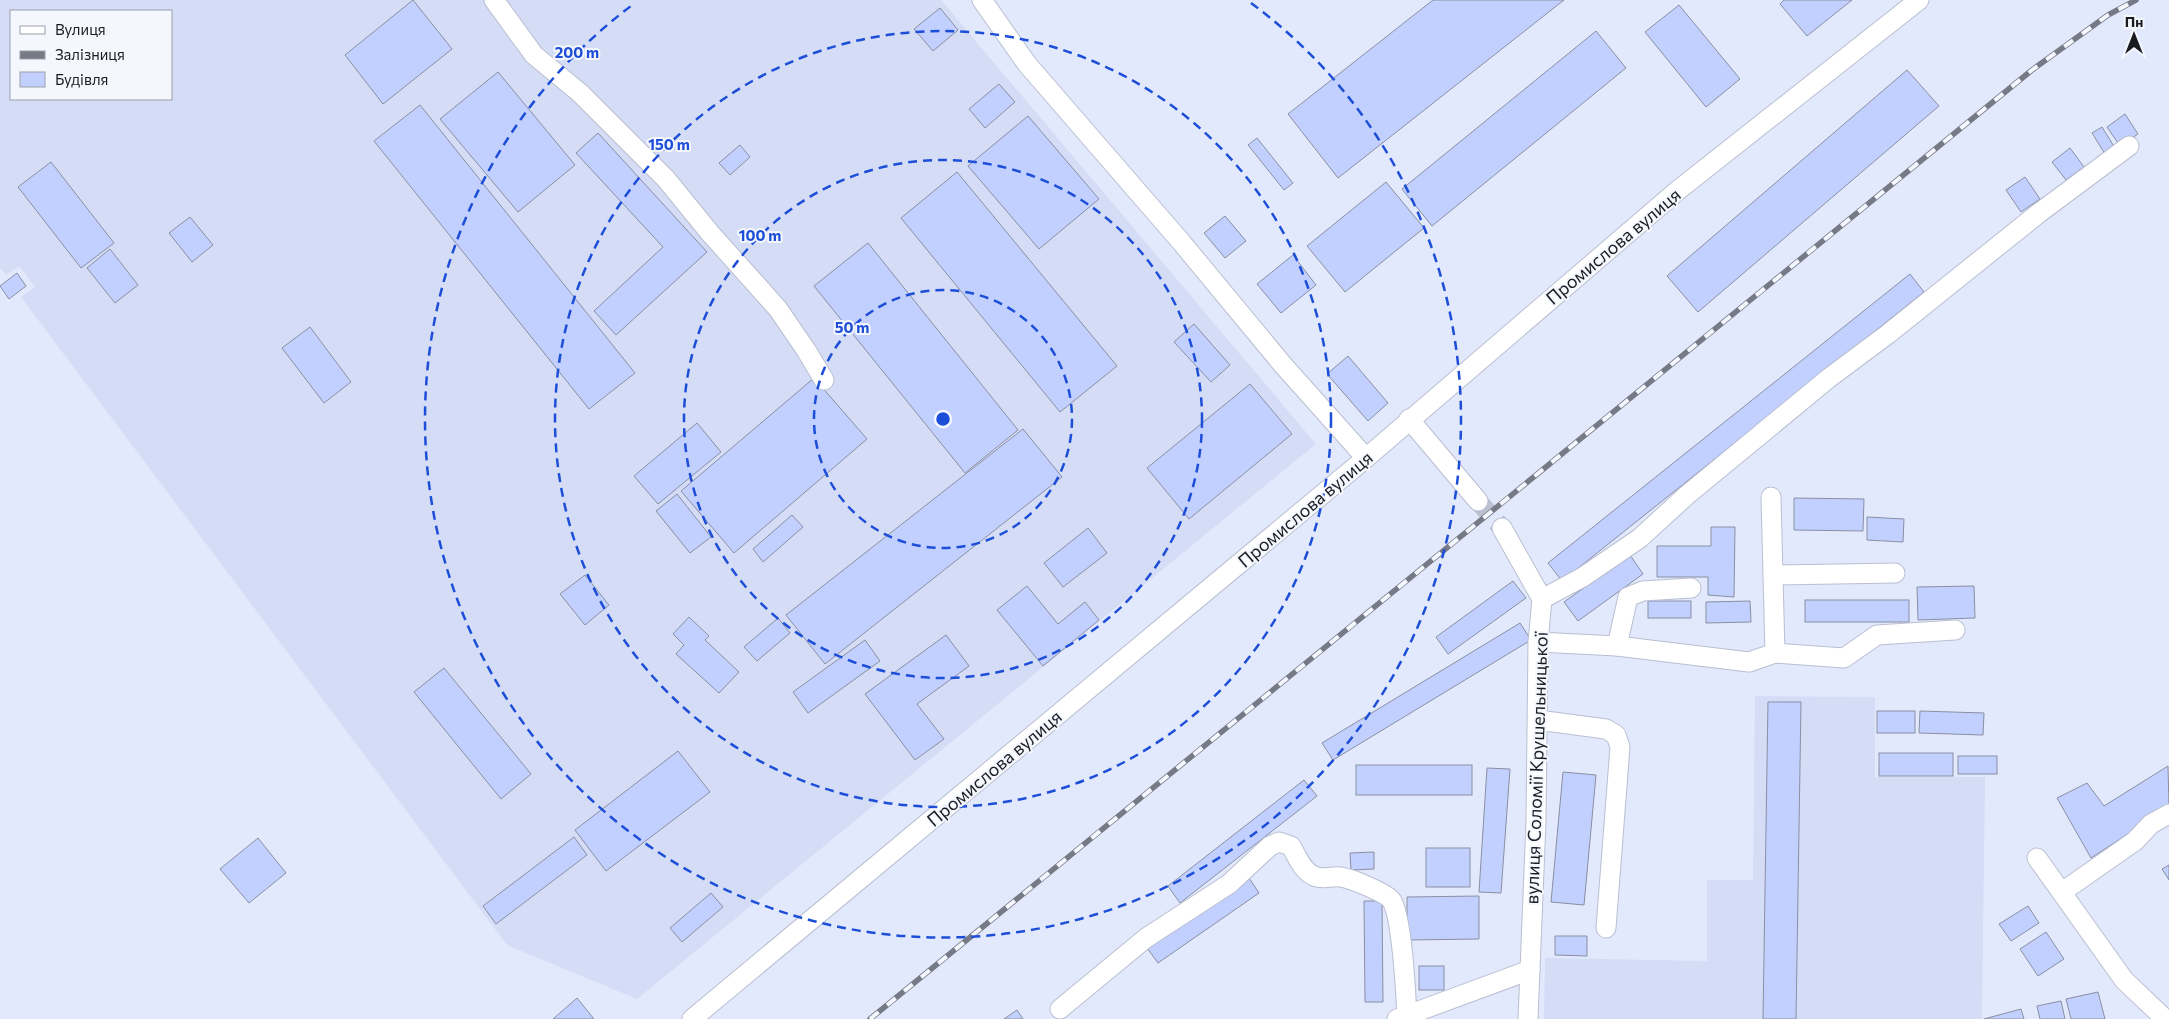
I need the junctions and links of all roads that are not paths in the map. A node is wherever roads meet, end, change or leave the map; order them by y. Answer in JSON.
{"nodes":[{"id":1,"x":494,"y":0,"type":"edge"},
{"id":2,"x":982,"y":0,"type":"edge"},
{"id":3,"x":1919,"y":0,"type":"edge"},
{"id":4,"x":2129,"y":146,"type":"dead end"},
{"id":5,"x":824,"y":380,"type":"dead end"},
{"id":6,"x":1409,"y":419,"type":"junction"},
{"id":7,"x":1366,"y":458,"type":"junction"},
{"id":8,"x":1771,"y":497,"type":"dead end"},
{"id":9,"x":1478,"y":501,"type":"tunnel mouth"},
{"id":10,"x":1502,"y":528,"type":"tunnel mouth"},
{"id":11,"x":1895,"y":573,"type":"dead end"},
{"id":12,"x":1773,"y":575,"type":"junction"},
{"id":13,"x":1691,"y":588,"type":"dead end"},
{"id":14,"x":1542,"y":600,"type":"junction"},
{"id":15,"x":1955,"y":630,"type":"dead end"},
{"id":16,"x":1538,"y":642,"type":"junction"},
{"id":17,"x":1617,"y":646,"type":"junction"},
{"id":18,"x":1775,"y":653,"type":"junction"},
{"id":19,"x":1538,"y":720,"type":"junction"},
{"id":20,"x":2169,"y":814,"type":"edge"},
{"id":21,"x":2037,"y":858,"type":"dead end"},
{"id":22,"x":2062,"y":892,"type":"junction"},
{"id":23,"x":1606,"y":928,"type":"dead end"},
{"id":24,"x":1530,"y":970,"type":"junction"},
{"id":25,"x":1060,"y":1009,"type":"dead end"},
{"id":26,"x":1403,"y":1018,"type":"edge"},
{"id":27,"x":692,"y":1019,"type":"edge"},
{"id":28,"x":1528,"y":1019,"type":"edge"},
{"id":29,"x":2165,"y":1019,"type":"edge"}],
"edges":[{"from":1,"to":5,"type":"street"},
{"from":2,"to":7,"type":"street"},
{"from":3,"to":6,"type":"street","name":"Промислова вулиця"},
{"from":4,"to":14,"type":"street"},
{"from":6,"to":7,"type":"street","name":"Промислова вулиця"},
{"from":6,"to":9,"type":"street"},
{"from":7,"to":27,"type":"street","name":"Промислова вулиця"},
{"from":8,"to":12,"type":"street"},
{"from":10,"to":14,"type":"street"},
{"from":11,"to":12,"type":"street"},
{"from":12,"to":18,"type":"street"},
{"from":13,"to":17,"type":"street"},
{"from":14,"to":16,"type":"street","name":"вулиця Соломії Крушельницької"},
{"from":15,"to":18,"type":"street"},
{"from":16,"to":17,"type":"street"},
{"from":16,"to":19,"type":"street","name":"вулиця Соломії Крушельницької"},
{"from":17,"to":18,"type":"street"},
{"from":19,"to":23,"type":"street"},
{"from":19,"to":24,"type":"street","name":"вулиця Соломії Крушельницької"},
{"from":20,"to":22,"type":"street"},
{"from":21,"to":22,"type":"street"},
{"from":22,"to":29,"type":"street"},
{"from":24,"to":26,"type":"street"},
{"from":24,"to":28,"type":"street","name":"вулиця Соломії Крушельницької"},
{"from":25,"to":26,"type":"street"}]}
